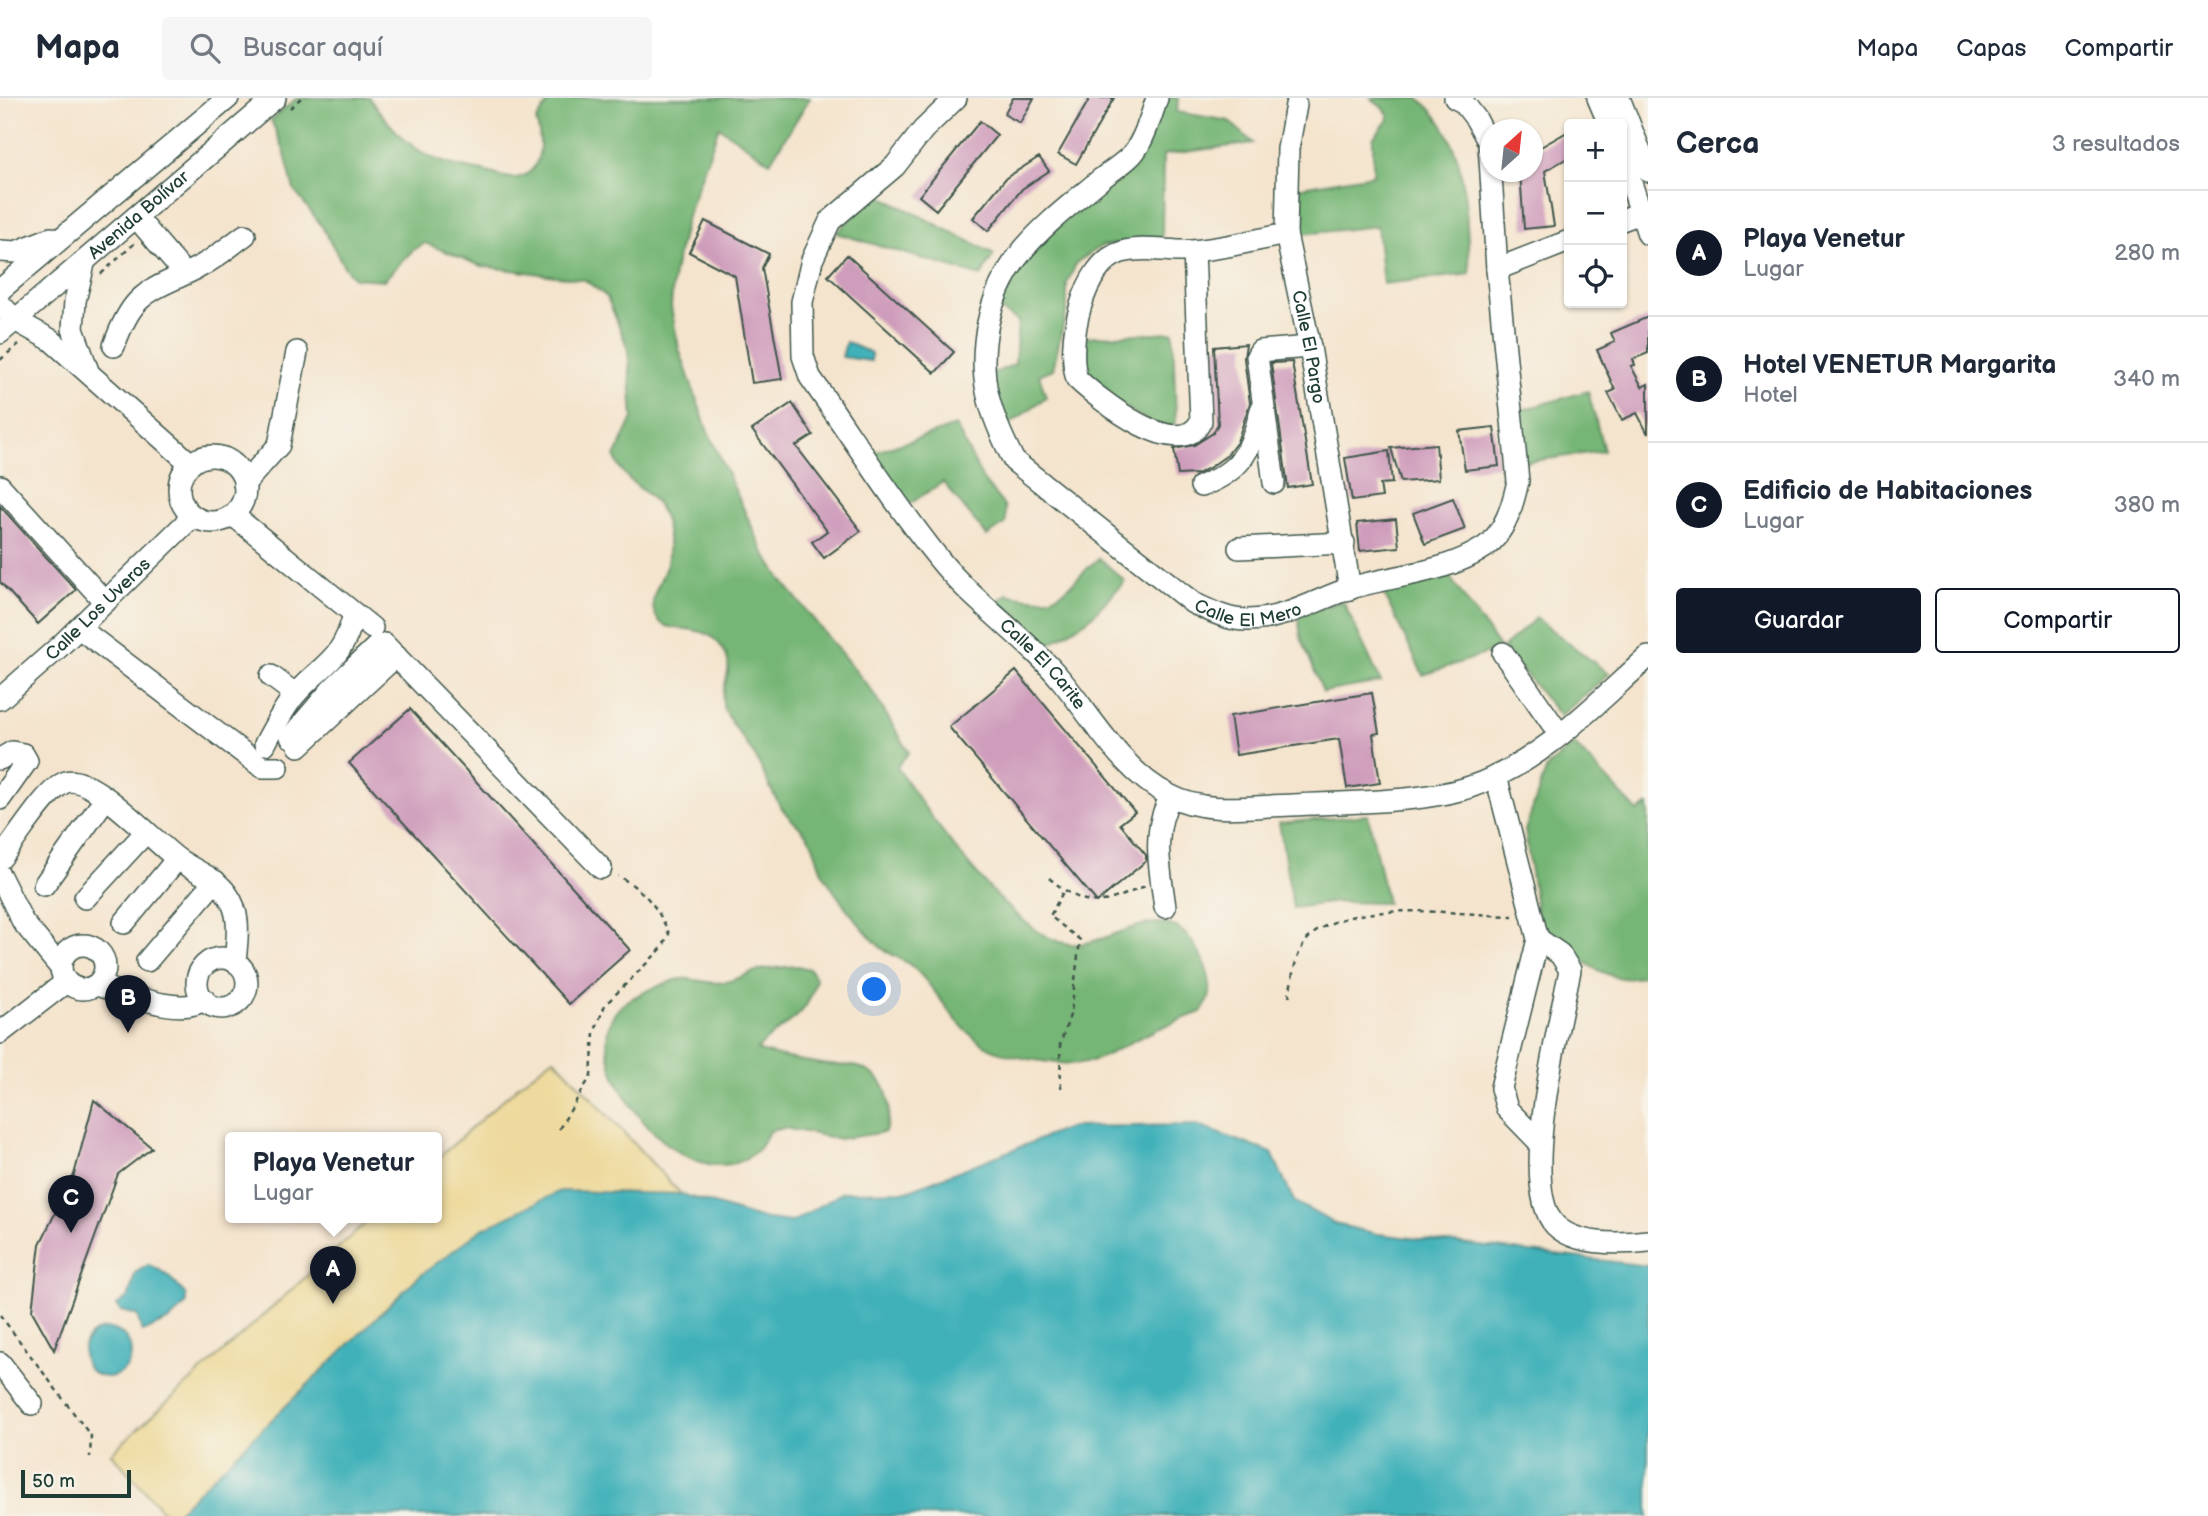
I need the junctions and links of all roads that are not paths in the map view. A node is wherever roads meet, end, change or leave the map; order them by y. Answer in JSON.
{"nodes":[{"id":1,"x":228,"y":98,"type":"edge"},
{"id":2,"x":275,"y":98,"type":"edge"},
{"id":3,"x":956,"y":98,"type":"edge"},
{"id":4,"x":1157,"y":98,"type":"edge"},
{"id":5,"x":1455,"y":98,"type":"edge"},
{"id":6,"x":1598,"y":98,"type":"edge"},
{"id":7,"x":1619,"y":98,"type":"edge"},
{"id":8,"x":1296,"y":105,"type":"dead end"},
{"id":9,"x":1607,"y":119,"type":"edge"},
{"id":10,"x":1639,"y":156,"type":"edge"},
{"id":11,"x":1637,"y":215,"type":"edge"},
{"id":12,"x":136,"y":217,"type":"junction"},
{"id":13,"x":73,"y":229,"type":"junction"},
{"id":14,"x":1286,"y":234,"type":"junction"},
{"id":15,"x":1648,"y":234,"type":"edge"},
{"id":16,"x":246,"y":236,"type":"dead end"},
{"id":17,"x":1564,"y":243,"type":"edge"},
{"id":18,"x":0,"y":251,"type":"edge"},
{"id":19,"x":1194,"y":251,"type":"junction"},
{"id":20,"x":84,"y":264,"type":"junction"},
{"id":21,"x":1497,"y":269,"type":"junction"},
{"id":22,"x":183,"y":272,"type":"junction"},
{"id":23,"x":4,"y":280,"type":"edge"},
{"id":24,"x":36,"y":302,"type":"junction"},
{"id":25,"x":0,"y":304,"type":"edge"},
{"id":26,"x":8,"y":326,"type":"edge"},
{"id":27,"x":51,"y":340,"type":"junction"},
{"id":28,"x":114,"y":346,"type":"dead end"},
{"id":29,"x":1310,"y":347,"type":"junction"},
{"id":30,"x":297,"y":352,"type":"dead end"},
{"id":31,"x":89,"y":373,"type":"junction"},
{"id":32,"x":1265,"y":398,"type":"junction"},
{"id":33,"x":191,"y":464,"type":"junction"},
{"id":34,"x":1274,"y":483,"type":"dead end"},
{"id":35,"x":244,"y":484,"type":"junction"},
{"id":36,"x":0,"y":485,"type":"edge"},
{"id":37,"x":1201,"y":486,"type":"dead end"},
{"id":38,"x":233,"y":515,"type":"junction"},
{"id":39,"x":193,"y":516,"type":"junction"},
{"id":40,"x":1344,"y":543,"type":"junction"},
{"id":41,"x":1239,"y":548,"type":"dead end"},
{"id":42,"x":1350,"y":589,"type":"junction"},
{"id":43,"x":105,"y":603,"type":"junction"},
{"id":44,"x":354,"y":614,"type":"junction"},
{"id":45,"x":79,"y":628,"type":"junction"},
{"id":46,"x":382,"y":644,"type":"junction"},
{"id":47,"x":1503,"y":653,"type":"dead end"},
{"id":48,"x":1648,"y":657,"type":"edge"},
{"id":49,"x":271,"y":676,"type":"dead end"},
{"id":50,"x":295,"y":694,"type":"junction"},
{"id":51,"x":0,"y":699,"type":"edge"},
{"id":52,"x":1560,"y":735,"type":"junction"},
{"id":53,"x":230,"y":741,"type":"junction"},
{"id":54,"x":283,"y":743,"type":"junction"},
{"id":55,"x":0,"y":759,"type":"edge"},
{"id":56,"x":1496,"y":776,"type":"junction"},
{"id":57,"x":1171,"y":797,"type":"junction"},
{"id":58,"x":0,"y":799,"type":"edge"},
{"id":59,"x":105,"y":799,"type":"junction"},
{"id":60,"x":146,"y":832,"type":"junction"},
{"id":61,"x":0,"y":859,"type":"edge"},
{"id":62,"x":177,"y":859,"type":"junction"},
{"id":63,"x":601,"y":868,"type":"road end"},
{"id":64,"x":0,"y":876,"type":"edge"},
{"id":65,"x":215,"y":881,"type":"junction"},
{"id":66,"x":44,"y":885,"type":"dead end"},
{"id":67,"x":85,"y":898,"type":"dead end"},
{"id":68,"x":1165,"y":907,"type":"dead end"},
{"id":69,"x":124,"y":923,"type":"dead end"},
{"id":70,"x":1538,"y":939,"type":"junction"},
{"id":71,"x":147,"y":961,"type":"dead end"},
{"id":72,"x":236,"y":962,"type":"junction"},
{"id":73,"x":64,"y":975,"type":"junction"},
{"id":74,"x":96,"y":985,"type":"junction"},
{"id":75,"x":204,"y":999,"type":"junction"},
{"id":76,"x":0,"y":1033,"type":"edge"},
{"id":77,"x":1539,"y":1142,"type":"junction"},
{"id":78,"x":1648,"y":1241,"type":"edge"},
{"id":79,"x":0,"y":1363,"type":"edge"},
{"id":80,"x":32,"y":1404,"type":"dead end"}],
"edges":[{"from":1,"to":13,"type":"street","name":"Avenida Bolívar"},
{"from":2,"to":12,"type":"street","name":"Avenida Bolívar"},
{"from":3,"to":57,"type":"street","name":"Calle El Carite"},
{"from":4,"to":42,"type":"street","name":"Calle El Mero"},
{"from":5,"to":21,"type":"street","name":"Calle El Mero"},
{"from":6,"to":9,"type":"street"},
{"from":7,"to":10,"type":"street"},
{"from":8,"to":14,"type":"street","name":"Calle El Pargo"},
{"from":10,"to":11,"type":"street"},
{"from":11,"to":15,"type":"street"},
{"from":12,"to":20,"type":"street","name":"Avenida Bolívar"},
{"from":12,"to":22,"type":"street"},
{"from":13,"to":18,"type":"street"},
{"from":13,"to":23,"type":"street","name":"Avenida Bolívar"},
{"from":14,"to":19,"type":"street"},
{"from":14,"to":29,"type":"street","name":"Calle El Pargo"},
{"from":16,"to":22,"type":"street"},
{"from":17,"to":21,"type":"street"},
{"from":19,"to":19,"type":"street"},
{"from":20,"to":24,"type":"street","name":"Avenida Bolívar"},
{"from":20,"to":31,"type":"street"},
{"from":21,"to":42,"type":"street","name":"Calle El Mero"},
{"from":22,"to":28,"type":"street"},
{"from":23,"to":24,"type":"street"},
{"from":24,"to":26,"type":"street","name":"Avenida Bolívar"},
{"from":24,"to":27,"type":"street"},
{"from":25,"to":26,"type":"street"},
{"from":26,"to":27,"type":"street"},
{"from":27,"to":31,"type":"street"},
{"from":29,"to":32,"type":"street"},
{"from":29,"to":40,"type":"street","name":"Calle El Pargo"},
{"from":30,"to":35,"type":"street"},
{"from":31,"to":33,"type":"street"},
{"from":32,"to":34,"type":"street"},
{"from":32,"to":37,"type":"street"},
{"from":33,"to":35,"type":"street"},
{"from":33,"to":39,"type":"street"},
{"from":35,"to":38,"type":"street"},
{"from":36,"to":43,"type":"street"},
{"from":38,"to":39,"type":"street"},
{"from":38,"to":44,"type":"street"},
{"from":39,"to":43,"type":"street","name":"Calle Los Uveros"},
{"from":40,"to":41,"type":"street"},
{"from":40,"to":42,"type":"street","name":"Calle El Pargo"},
{"from":43,"to":45,"type":"street","name":"Calle Los Uveros"},
{"from":44,"to":46,"type":"street"},
{"from":44,"to":50,"type":"street"},
{"from":45,"to":51,"type":"street","name":"Calle Los Uveros"},
{"from":45,"to":53,"type":"street"},
{"from":46,"to":54,"type":"street"},
{"from":46,"to":63,"type":"street"},
{"from":47,"to":52,"type":"street"},
{"from":48,"to":52,"type":"street","name":"Calle El Carite"},
{"from":49,"to":50,"type":"street"},
{"from":50,"to":54,"type":"street"},
{"from":52,"to":56,"type":"street","name":"Calle El Carite"},
{"from":53,"to":54,"type":"street"},
{"from":53,"to":54,"type":"street"},
{"from":55,"to":58,"type":"street"},
{"from":56,"to":57,"type":"street","name":"Calle El Carite"},
{"from":56,"to":70,"type":"street"},
{"from":57,"to":68,"type":"street"},
{"from":59,"to":60,"type":"street"},
{"from":59,"to":61,"type":"street"},
{"from":59,"to":66,"type":"street"},
{"from":60,"to":62,"type":"street"},
{"from":60,"to":67,"type":"street"},
{"from":62,"to":65,"type":"street"},
{"from":62,"to":69,"type":"street"},
{"from":64,"to":73,"type":"street"},
{"from":65,"to":71,"type":"street"},
{"from":65,"to":72,"type":"street"},
{"from":70,"to":77,"type":"street"},
{"from":70,"to":77,"type":"street"},
{"from":72,"to":75,"type":"street"},
{"from":72,"to":75,"type":"street"},
{"from":73,"to":74,"type":"street"},
{"from":73,"to":74,"type":"street"},
{"from":73,"to":76,"type":"street"},
{"from":74,"to":75,"type":"street"},
{"from":77,"to":78,"type":"street"},
{"from":79,"to":80,"type":"street"}]}
